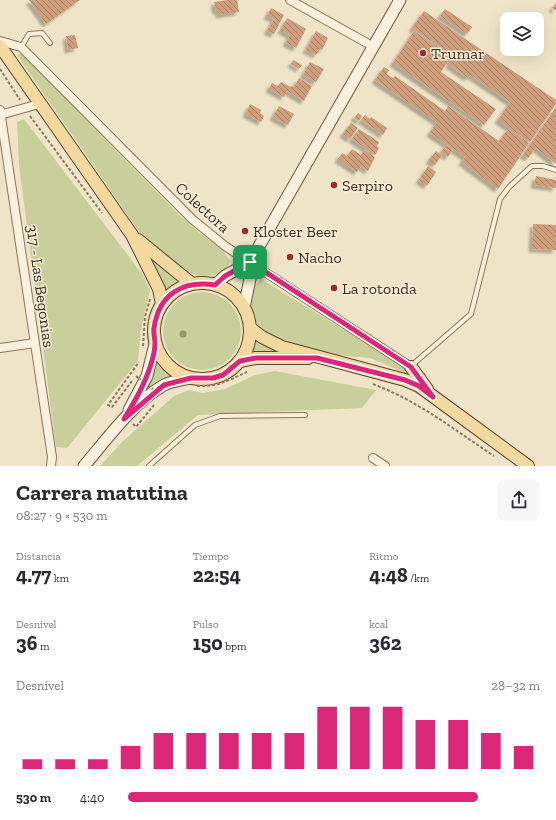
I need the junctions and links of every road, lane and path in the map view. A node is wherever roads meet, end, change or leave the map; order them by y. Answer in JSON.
{"nodes":[{"id":1,"x":290,"y":0,"type":"edge"},
{"id":2,"x":400,"y":0,"type":"edge"},
{"id":3,"x":0,"y":41,"type":"edge"},
{"id":4,"x":50,"y":43,"type":"dead end"},
{"id":5,"x":0,"y":46,"type":"edge"},
{"id":6,"x":21,"y":47,"type":"junction"},
{"id":7,"x":374,"y":47,"type":"junction"},
{"id":8,"x":0,"y":69,"type":"edge"},
{"id":9,"x":39,"y":104,"type":"junction"},
{"id":10,"x":24,"y":107,"type":"junction"},
{"id":11,"x":0,"y":113,"type":"edge"},
{"id":12,"x":556,"y":170,"type":"edge"},
{"id":13,"x":104,"y":215,"type":"dead end"},
{"id":14,"x":132,"y":235,"type":"junction"},
{"id":15,"x":250,"y":262,"type":"junction"},
{"id":16,"x":192,"y":284,"type":"junction"},
{"id":17,"x":215,"y":285,"type":"junction"},
{"id":18,"x":152,"y":296,"type":"dead end"},
{"id":19,"x":162,"y":304,"type":"junction"},
{"id":20,"x":244,"y":308,"type":"junction"},
{"id":21,"x":250,"y":328,"type":"junction"},
{"id":22,"x":35,"y":343,"type":"junction"},
{"id":23,"x":155,"y":344,"type":"junction"},
{"id":24,"x":0,"y":348,"type":"edge"},
{"id":25,"x":143,"y":348,"type":"dead end"},
{"id":26,"x":141,"y":358,"type":"dead end"},
{"id":27,"x":317,"y":358,"type":"junction"},
{"id":28,"x":240,"y":361,"type":"junction"},
{"id":29,"x":411,"y":367,"type":"junction"},
{"id":30,"x":248,"y":371,"type":"dead end"},
{"id":31,"x":191,"y":382,"type":"junction"},
{"id":32,"x":367,"y":382,"type":"dead end"},
{"id":33,"x":433,"y":397,"type":"junction"},
{"id":34,"x":158,"y":401,"type":"dead end"},
{"id":35,"x":141,"y":414,"type":"dead end"},
{"id":36,"x":305,"y":415,"type":"dead end"},
{"id":37,"x":124,"y":419,"type":"junction"},
{"id":38,"x":137,"y":419,"type":"dead end"},
{"id":39,"x":373,"y":458,"type":"dead end"},
{"id":40,"x":497,"y":458,"type":"dead end"},
{"id":41,"x":51,"y":466,"type":"edge"},
{"id":42,"x":84,"y":466,"type":"edge"},
{"id":43,"x":150,"y":466,"type":"edge"},
{"id":44,"x":385,"y":466,"type":"edge"},
{"id":45,"x":528,"y":466,"type":"edge"}],
"edges":[{"from":1,"to":7,"type":"street"},
{"from":2,"to":7,"type":"main road"},
{"from":3,"to":6,"type":"street","name":"Colectora"},
{"from":4,"to":6,"type":"lane"},
{"from":5,"to":9,"type":"main road"},
{"from":6,"to":15,"type":"street","name":"Colectora"},
{"from":7,"to":15,"type":"main road"},
{"from":8,"to":10,"type":"path"},
{"from":9,"to":10,"type":"street"},
{"from":9,"to":14,"type":"main road"},
{"from":10,"to":11,"type":"street"},
{"from":10,"to":13,"type":"path"},
{"from":11,"to":22,"type":"street","name":"317 - Las Begonias"},
{"from":12,"to":29,"type":"lane"},
{"from":14,"to":16,"type":"main road"},
{"from":14,"to":19,"type":"main road"},
{"from":15,"to":17,"type":"main road"},
{"from":15,"to":20,"type":"main road"},
{"from":15,"to":29,"type":"street","name":"Colectora"},
{"from":16,"to":17,"type":"main road"},
{"from":16,"to":19,"type":"main road"},
{"from":17,"to":20,"type":"main road"},
{"from":18,"to":25,"type":"path"},
{"from":19,"to":23,"type":"main road"},
{"from":20,"to":21,"type":"main road"},
{"from":21,"to":27,"type":"main road"},
{"from":21,"to":28,"type":"main road"},
{"from":22,"to":24,"type":"street"},
{"from":22,"to":41,"type":"street","name":"317 - Las Begonias"},
{"from":23,"to":31,"type":"main road"},
{"from":23,"to":37,"type":"main road"},
{"from":26,"to":35,"type":"path","bridge":true},
{"from":27,"to":28,"type":"main road"},
{"from":27,"to":33,"type":"main road"},
{"from":28,"to":31,"type":"main road"},
{"from":29,"to":33,"type":"main road"},
{"from":30,"to":31,"type":"path"},
{"from":31,"to":37,"type":"main road"},
{"from":32,"to":40,"type":"path"},
{"from":33,"to":45,"type":"main road"},
{"from":34,"to":38,"type":"path"},
{"from":36,"to":43,"type":"lane"},
{"from":37,"to":42,"type":"main road"},
{"from":39,"to":44,"type":"street"}]}
